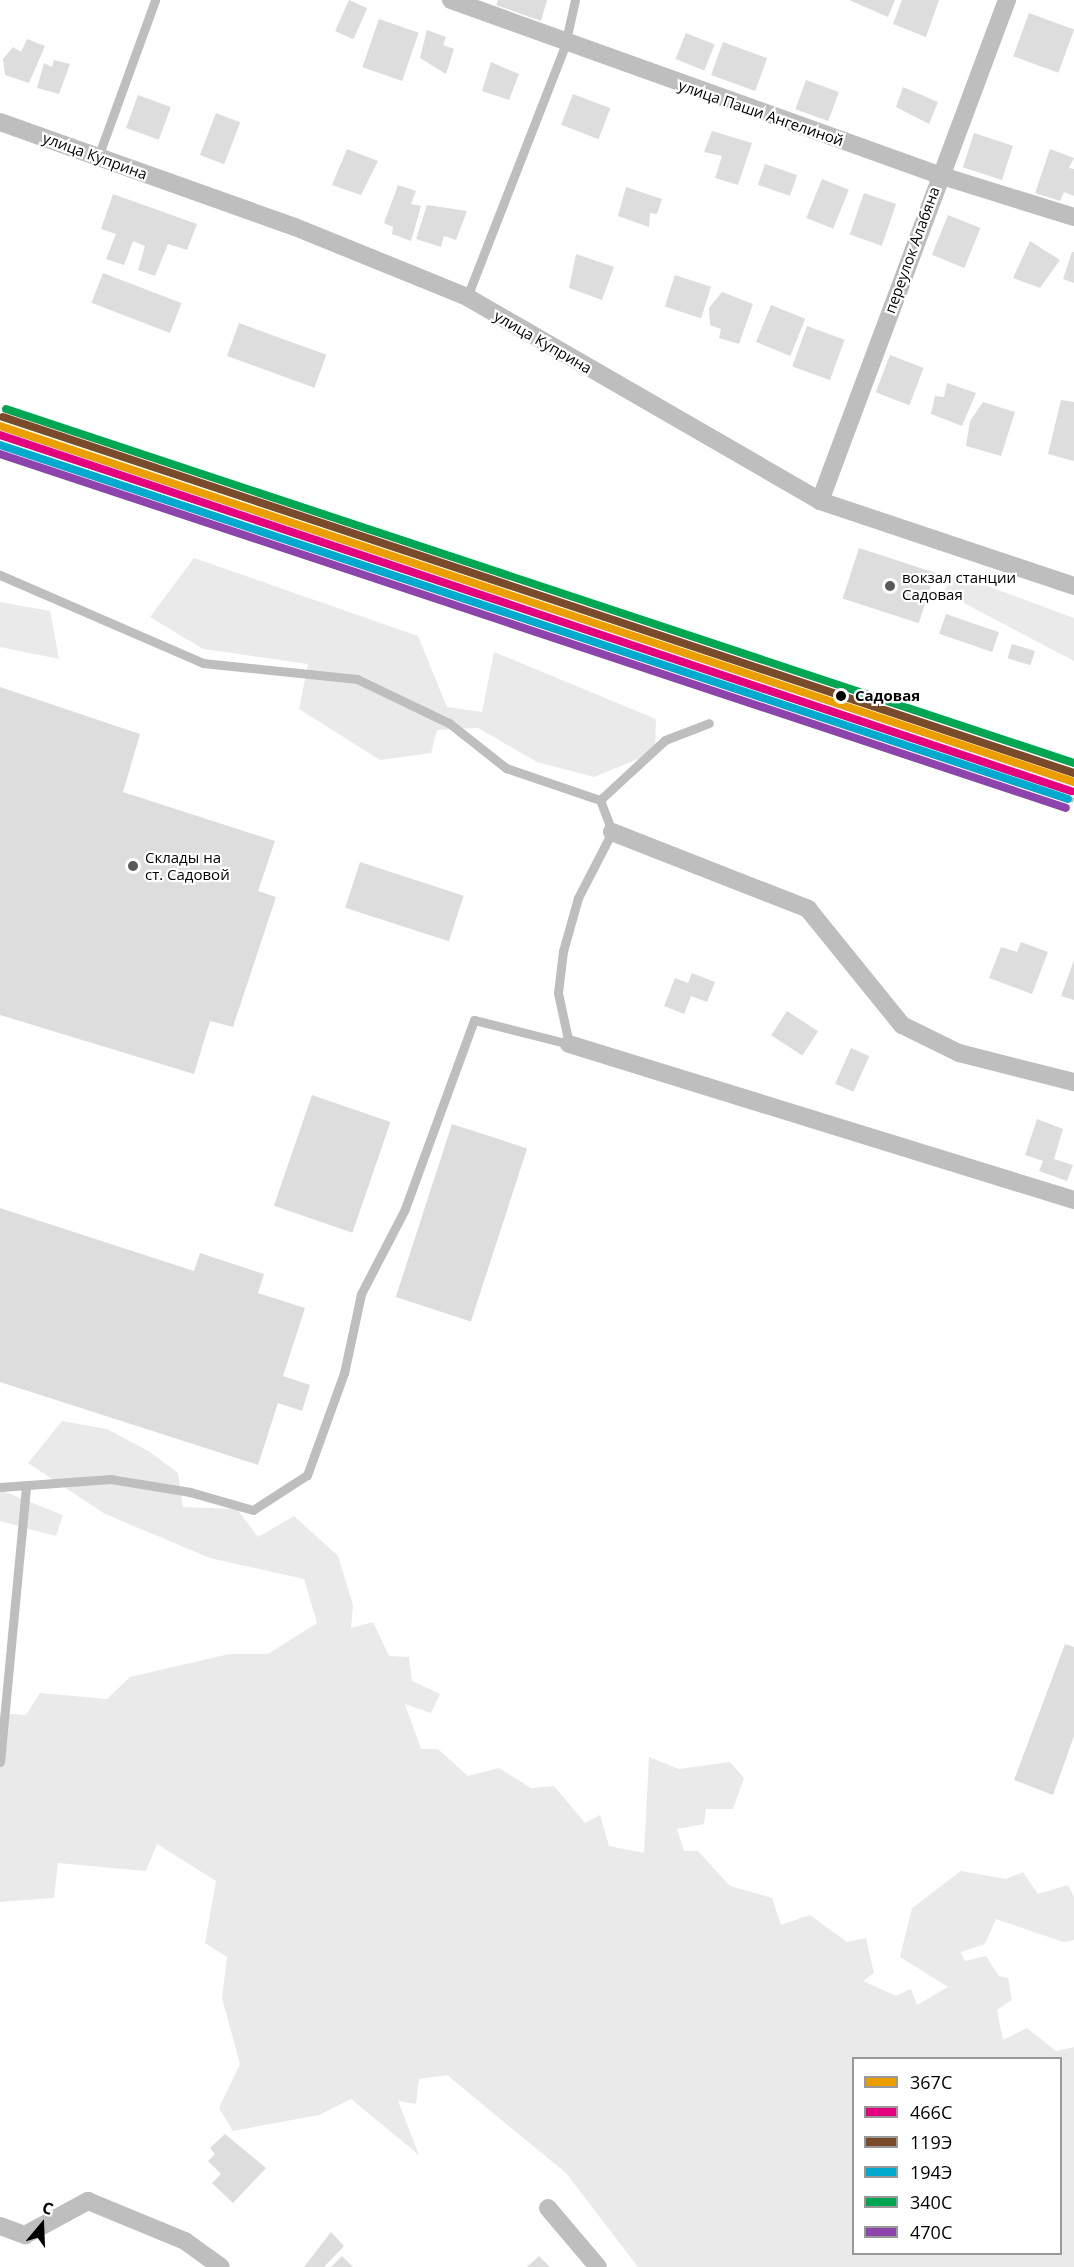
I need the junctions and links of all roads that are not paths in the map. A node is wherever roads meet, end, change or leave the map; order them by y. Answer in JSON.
{"nodes":[{"id":1,"x":155,"y":0,"type":"edge"},
{"id":2,"x":451,"y":0,"type":"edge"},
{"id":3,"x":575,"y":0,"type":"edge"},
{"id":4,"x":1007,"y":0,"type":"edge"},
{"id":5,"x":565,"y":45,"type":"junction"},
{"id":6,"x":0,"y":122,"type":"edge"},
{"id":7,"x":98,"y":157,"type":"junction"},
{"id":8,"x":939,"y":175,"type":"junction"},
{"id":9,"x":1074,"y":217,"type":"edge"},
{"id":10,"x":467,"y":297,"type":"junction"},
{"id":11,"x":820,"y":501,"type":"junction"},
{"id":12,"x":0,"y":574,"type":"edge"},
{"id":13,"x":1074,"y":586,"type":"edge"},
{"id":14,"x":709,"y":723,"type":"dead end"},
{"id":15,"x":600,"y":800,"type":"junction"},
{"id":16,"x":612,"y":832,"type":"junction"},
{"id":17,"x":569,"y":1044,"type":"junction"},
{"id":18,"x":1074,"y":1082,"type":"edge"},
{"id":19,"x":1074,"y":1200,"type":"edge"},
{"id":20,"x":0,"y":1487,"type":"edge"},
{"id":21,"x":26,"y":1488,"type":"junction"},
{"id":22,"x":0,"y":1762,"type":"edge"},
{"id":23,"x":548,"y":2208,"type":"dead end"},
{"id":24,"x":0,"y":2226,"type":"edge"},
{"id":25,"x":220,"y":2267,"type":"edge"},
{"id":26,"x":598,"y":2267,"type":"edge"}],
"edges":[{"from":1,"to":7,"type":"lane"},
{"from":2,"to":5,"type":"street","name":"улица Паши Ангелиной"},
{"from":3,"to":5,"type":"lane"},
{"from":4,"to":8,"type":"street","name":"переулок Алабяна"},
{"from":5,"to":8,"type":"street","name":"улица Паши Ангелиной"},
{"from":5,"to":10,"type":"lane"},
{"from":6,"to":7,"type":"street","name":"улица Куприна"},
{"from":7,"to":10,"type":"street","name":"улица Куприна"},
{"from":8,"to":9,"type":"street","name":"улица Паши Ангелиной"},
{"from":8,"to":11,"type":"street","name":"переулок Алабяна"},
{"from":10,"to":11,"type":"street","name":"улица Куприна"},
{"from":11,"to":13,"type":"street","name":"улица Куприна"},
{"from":12,"to":15,"type":"lane"},
{"from":14,"to":15,"type":"lane"},
{"from":15,"to":16,"type":"lane"},
{"from":16,"to":17,"type":"lane"},
{"from":16,"to":18,"type":"street"},
{"from":17,"to":19,"type":"street"},
{"from":17,"to":21,"type":"lane"},
{"from":20,"to":21,"type":"lane"},
{"from":21,"to":22,"type":"lane"},
{"from":23,"to":26,"type":"street"},
{"from":24,"to":25,"type":"street"}]}
